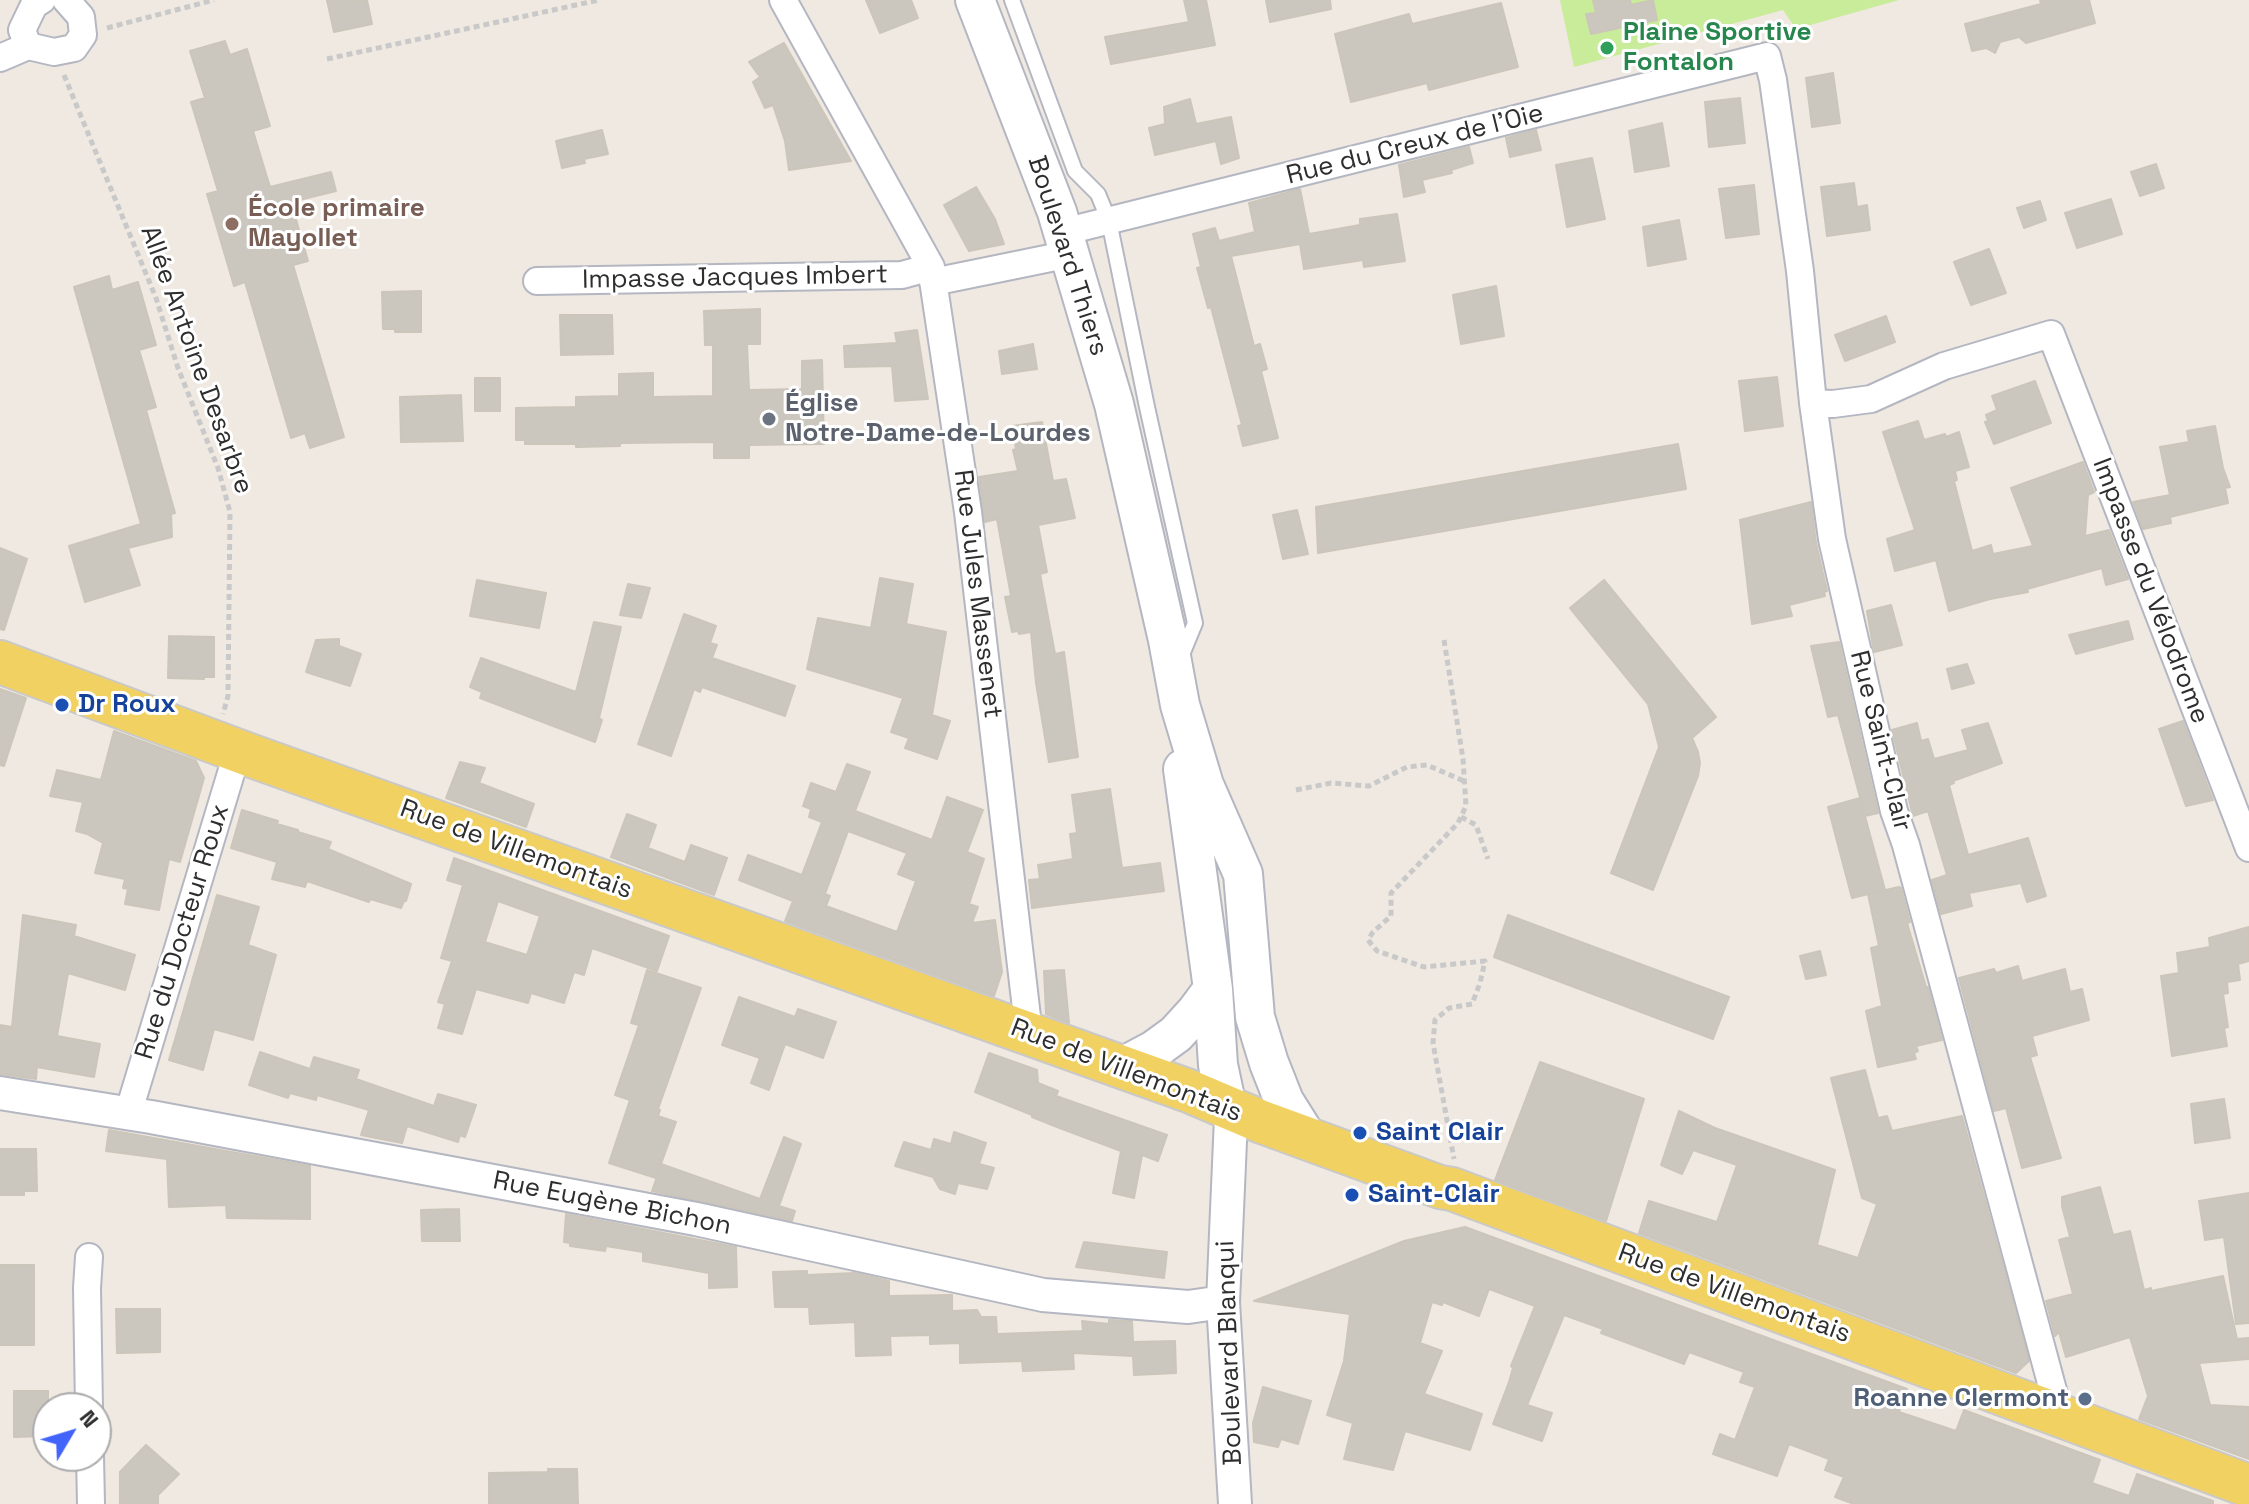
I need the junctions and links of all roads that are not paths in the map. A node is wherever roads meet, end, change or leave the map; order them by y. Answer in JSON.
{"nodes":[{"id":1,"x":42,"y":0,"type":"edge"},
{"id":2,"x":66,"y":0,"type":"edge"},
{"id":3,"x":783,"y":0,"type":"edge"},
{"id":4,"x":975,"y":0,"type":"edge"},
{"id":5,"x":1012,"y":0,"type":"edge"},
{"id":6,"x":28,"y":46,"type":"junction"},
{"id":7,"x":1767,"y":56,"type":"joint"},
{"id":8,"x":0,"y":58,"type":"edge"},
{"id":9,"x":1109,"y":221,"type":"junction"},
{"id":10,"x":1066,"y":243,"type":"junction"},
{"id":11,"x":932,"y":274,"type":"junction"},
{"id":12,"x":537,"y":281,"type":"dead end"},
{"id":13,"x":1813,"y":403,"type":"junction"},
{"id":14,"x":0,"y":662,"type":"edge"},
{"id":15,"x":1177,"y":689,"type":"junction"},
{"id":16,"x":226,"y":746,"type":"junction"},
{"id":17,"x":2249,"y":845,"type":"edge"},
{"id":18,"x":1213,"y":989,"type":"junction"},
{"id":19,"x":1255,"y":1017,"type":"junction"},
{"id":20,"x":1029,"y":1034,"type":"junction"},
{"id":21,"x":1122,"y":1067,"type":"junction"},
{"id":22,"x":0,"y":1093,"type":"edge"},
{"id":23,"x":1227,"y":1107,"type":"junction"},
{"id":24,"x":128,"y":1114,"type":"junction"},
{"id":25,"x":1306,"y":1136,"type":"junction"},
{"id":26,"x":89,"y":1257,"type":"dead end"},
{"id":27,"x":1223,"y":1302,"type":"junction"},
{"id":28,"x":89,"y":1392,"type":"edge"},
{"id":29,"x":2050,"y":1413,"type":"junction"},
{"id":30,"x":90,"y":1472,"type":"edge"},
{"id":31,"x":2249,"y":1486,"type":"edge"},
{"id":32,"x":91,"y":1504,"type":"edge"},
{"id":33,"x":1235,"y":1504,"type":"edge"}],
"edges":[{"from":1,"to":6,"type":"street"},
{"from":2,"to":6,"type":"street"},
{"from":3,"to":11,"type":"street","name":"Rue Jules Massenet"},
{"from":4,"to":10,"type":"main road","name":"Boulevard Thiers"},
{"from":5,"to":9,"type":"lane"},
{"from":6,"to":8,"type":"street"},
{"from":7,"to":9,"type":"street","name":"Rue du Creux de l'Oie"},
{"from":7,"to":13,"type":"street","name":"Rue Saint-Clair"},
{"from":9,"to":10,"type":"street","name":"Rue du Creux de l'Oie"},
{"from":9,"to":15,"type":"lane"},
{"from":10,"to":11,"type":"street","name":"Impasse Jacques Imbert"},
{"from":10,"to":15,"type":"main road","name":"Boulevard Thiers"},
{"from":11,"to":12,"type":"street","name":"Impasse Jacques Imbert"},
{"from":11,"to":20,"type":"street","name":"Rue Jules Massenet"},
{"from":13,"to":17,"type":"street","name":"Impasse du Vélodrome"},
{"from":13,"to":29,"type":"street","name":"Rue Saint-Clair"},
{"from":14,"to":16,"type":"main road","name":"Rue de Villemontais"},
{"from":15,"to":18,"type":"main road","name":"Boulevard Thiers"},
{"from":15,"to":19,"type":"main road","name":"Boulevard Thiers"},
{"from":16,"to":20,"type":"main road","name":"Rue de Villemontais"},
{"from":16,"to":24,"type":"street","name":"Rue du Docteur Roux"},
{"from":18,"to":21,"type":"main road"},
{"from":18,"to":23,"type":"main road","name":"Boulevard Thiers"},
{"from":19,"to":23,"type":"main road","name":"Boulevard Thiers"},
{"from":19,"to":25,"type":"main road","name":"Boulevard Thiers"},
{"from":20,"to":21,"type":"main road","name":"Rue de Villemontais"},
{"from":21,"to":23,"type":"main road","name":"Rue de Villemontais"},
{"from":22,"to":24,"type":"street","name":"Rue Eugène Bichon"},
{"from":23,"to":25,"type":"main road","name":"Rue de Villemontais"},
{"from":23,"to":27,"type":"street","name":"Boulevard Blanqui"},
{"from":24,"to":27,"type":"street","name":"Rue Eugène Bichon"},
{"from":25,"to":29,"type":"main road","name":"Rue de Villemontais"},
{"from":26,"to":28,"type":"street"},
{"from":27,"to":33,"type":"street","name":"Boulevard Blanqui"},
{"from":29,"to":31,"type":"main road","name":"Rue de Villemontais"},
{"from":30,"to":32,"type":"street"}]}
